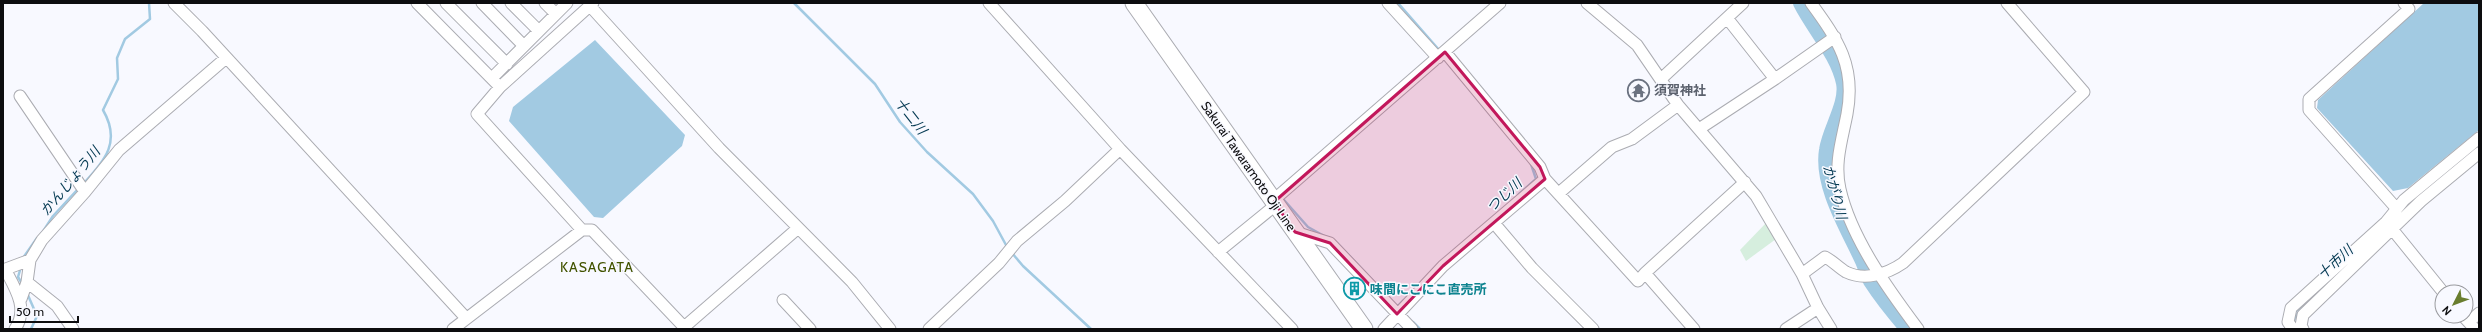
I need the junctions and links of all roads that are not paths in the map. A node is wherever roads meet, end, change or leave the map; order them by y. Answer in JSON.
{"nodes":[{"id":1,"x":174,"y":3,"type":"edge"},
{"id":2,"x":417,"y":3,"type":"edge"},
{"id":3,"x":446,"y":3,"type":"edge"},
{"id":4,"x":482,"y":3,"type":"edge"},
{"id":5,"x":512,"y":3,"type":"edge"},
{"id":6,"x":545,"y":3,"type":"edge"},
{"id":7,"x":567,"y":3,"type":"edge"},
{"id":8,"x":989,"y":3,"type":"edge"},
{"id":9,"x":1134,"y":3,"type":"edge"},
{"id":10,"x":1388,"y":3,"type":"edge"},
{"id":11,"x":1500,"y":3,"type":"edge"},
{"id":12,"x":1587,"y":3,"type":"edge"},
{"id":13,"x":1743,"y":3,"type":"edge"},
{"id":14,"x":1811,"y":3,"type":"edge"},
{"id":15,"x":2007,"y":3,"type":"edge"},
{"id":16,"x":2404,"y":3,"type":"edge"},
{"id":17,"x":591,"y":4,"type":"edge"},
{"id":18,"x":556,"y":14,"type":"junction"},
{"id":19,"x":1727,"y":18,"type":"junction"},
{"id":20,"x":539,"y":31,"type":"junction"},
{"id":21,"x":1835,"y":37,"type":"junction"},
{"id":22,"x":524,"y":46,"type":"junction"},
{"id":23,"x":1442,"y":55,"type":"junction"},
{"id":24,"x":226,"y":58,"type":"junction"},
{"id":25,"x":507,"y":64,"type":"junction"},
{"id":26,"x":492,"y":78,"type":"junction"},
{"id":27,"x":1661,"y":79,"type":"junction"},
{"id":28,"x":1775,"y":79,"type":"junction"},
{"id":29,"x":500,"y":87,"type":"junction"},
{"id":30,"x":20,"y":96,"type":"dead end"},
{"id":31,"x":1678,"y":106,"type":"junction"},
{"id":32,"x":1699,"y":129,"type":"junction"},
{"id":33,"x":2479,"y":138,"type":"edge"},
{"id":34,"x":1120,"y":149,"type":"junction"},
{"id":35,"x":2479,"y":154,"type":"edge"},
{"id":36,"x":1545,"y":179,"type":"junction"},
{"id":37,"x":1744,"y":182,"type":"junction"},
{"id":38,"x":85,"y":192,"type":"junction"},
{"id":39,"x":1559,"y":193,"type":"junction"},
{"id":40,"x":1274,"y":202,"type":"junction"},
{"id":41,"x":2397,"y":209,"type":"junction"},
{"id":42,"x":1494,"y":223,"type":"junction"},
{"id":43,"x":2389,"y":226,"type":"junction"},
{"id":44,"x":797,"y":229,"type":"junction"},
{"id":45,"x":582,"y":230,"type":"junction"},
{"id":46,"x":1295,"y":232,"type":"junction"},
{"id":47,"x":1218,"y":252,"type":"junction"},
{"id":48,"x":30,"y":260,"type":"junction"},
{"id":49,"x":4,"y":269,"type":"edge"},
{"id":50,"x":1645,"y":273,"type":"junction"},
{"id":51,"x":1802,"y":274,"type":"junction"},
{"id":52,"x":1882,"y":275,"type":"junction"},
{"id":53,"x":27,"y":282,"type":"junction"},
{"id":54,"x":2436,"y":284,"type":"edge"},
{"id":55,"x":21,"y":299,"type":"junction"},
{"id":56,"x":783,"y":300,"type":"dead end"},
{"id":57,"x":1818,"y":308,"type":"junction"},
{"id":58,"x":1397,"y":314,"type":"junction"},
{"id":59,"x":466,"y":318,"type":"junction"},
{"id":60,"x":684,"y":328,"type":"edge"},
{"id":61,"x":14,"y":329,"type":"edge"},
{"id":62,"x":73,"y":329,"type":"edge"},
{"id":63,"x":453,"y":329,"type":"edge"},
{"id":64,"x":810,"y":329,"type":"edge"},
{"id":65,"x":890,"y":329,"type":"edge"},
{"id":66,"x":930,"y":329,"type":"edge"},
{"id":67,"x":1292,"y":329,"type":"edge"},
{"id":68,"x":1364,"y":329,"type":"edge"},
{"id":69,"x":1384,"y":329,"type":"edge"},
{"id":70,"x":1412,"y":329,"type":"edge"},
{"id":71,"x":1593,"y":329,"type":"edge"},
{"id":72,"x":1694,"y":329,"type":"edge"},
{"id":73,"x":1786,"y":329,"type":"edge"},
{"id":74,"x":1831,"y":329,"type":"edge"},
{"id":75,"x":1918,"y":329,"type":"edge"},
{"id":76,"x":2293,"y":329,"type":"edge"},
{"id":77,"x":2303,"y":329,"type":"edge"}],
"edges":[{"from":1,"to":24,"type":"street"},
{"from":2,"to":26,"type":"street"},
{"from":3,"to":25,"type":"street"},
{"from":4,"to":22,"type":"street"},
{"from":5,"to":20,"type":"street"},
{"from":6,"to":18,"type":"street"},
{"from":7,"to":18,"type":"street"},
{"from":8,"to":34,"type":"street"},
{"from":9,"to":40,"type":"main road","name":"Sakurai Tawaramoto Oji Line"},
{"from":10,"to":23,"type":"street"},
{"from":11,"to":23,"type":"street"},
{"from":12,"to":27,"type":"street"},
{"from":13,"to":19,"type":"street"},
{"from":14,"to":21,"type":"street"},
{"from":15,"to":52,"type":"street"},
{"from":16,"to":41,"type":"street"},
{"from":17,"to":29,"type":"street"},
{"from":17,"to":44,"type":"street"},
{"from":18,"to":20,"type":"street"},
{"from":19,"to":27,"type":"street"},
{"from":19,"to":28,"type":"street"},
{"from":20,"to":22,"type":"street"},
{"from":21,"to":28,"type":"street"},
{"from":21,"to":52,"type":"street"},
{"from":22,"to":25,"type":"street"},
{"from":23,"to":36,"type":"street"},
{"from":23,"to":40,"type":"street"},
{"from":24,"to":38,"type":"street"},
{"from":24,"to":59,"type":"street"},
{"from":25,"to":26,"type":"street"},
{"from":26,"to":29,"type":"street"},
{"from":27,"to":31,"type":"street"},
{"from":28,"to":32,"type":"street"},
{"from":29,"to":45,"type":"street"},
{"from":30,"to":38,"type":"street"},
{"from":31,"to":32,"type":"street"},
{"from":31,"to":39,"type":"street"},
{"from":32,"to":37,"type":"street"},
{"from":33,"to":41,"type":"street"},
{"from":34,"to":47,"type":"street"},
{"from":34,"to":66,"type":"street"},
{"from":35,"to":43,"type":"street"},
{"from":36,"to":39,"type":"street"},
{"from":36,"to":42,"type":"street"},
{"from":37,"to":50,"type":"street"},
{"from":37,"to":51,"type":"street"},
{"from":38,"to":48,"type":"street"},
{"from":39,"to":50,"type":"street"},
{"from":40,"to":46,"type":"main road","name":"Sakurai Tawaramoto Oji Line"},
{"from":40,"to":47,"type":"street"},
{"from":41,"to":43,"type":"street"},
{"from":42,"to":58,"type":"street"},
{"from":42,"to":71,"type":"street"},
{"from":43,"to":54,"type":"street"},
{"from":43,"to":76,"type":"street"},
{"from":43,"to":77,"type":"street"},
{"from":44,"to":60,"type":"street"},
{"from":44,"to":65,"type":"street"},
{"from":45,"to":59,"type":"street"},
{"from":45,"to":60,"type":"street"},
{"from":46,"to":58,"type":"street"},
{"from":46,"to":68,"type":"main road","name":"Sakurai Tawaramoto Oji Line"},
{"from":47,"to":67,"type":"street"},
{"from":48,"to":49,"type":"street"},
{"from":48,"to":53,"type":"street"},
{"from":49,"to":55,"type":"street"},
{"from":50,"to":72,"type":"street"},
{"from":51,"to":52,"type":"street"},
{"from":51,"to":57,"type":"street"},
{"from":52,"to":75,"type":"street"},
{"from":53,"to":55,"type":"street"},
{"from":53,"to":62,"type":"street"},
{"from":55,"to":61,"type":"street"},
{"from":56,"to":64,"type":"street"},
{"from":57,"to":73,"type":"street"},
{"from":57,"to":74,"type":"street"},
{"from":58,"to":69,"type":"street"},
{"from":58,"to":70,"type":"street"},
{"from":59,"to":63,"type":"street"}]}
